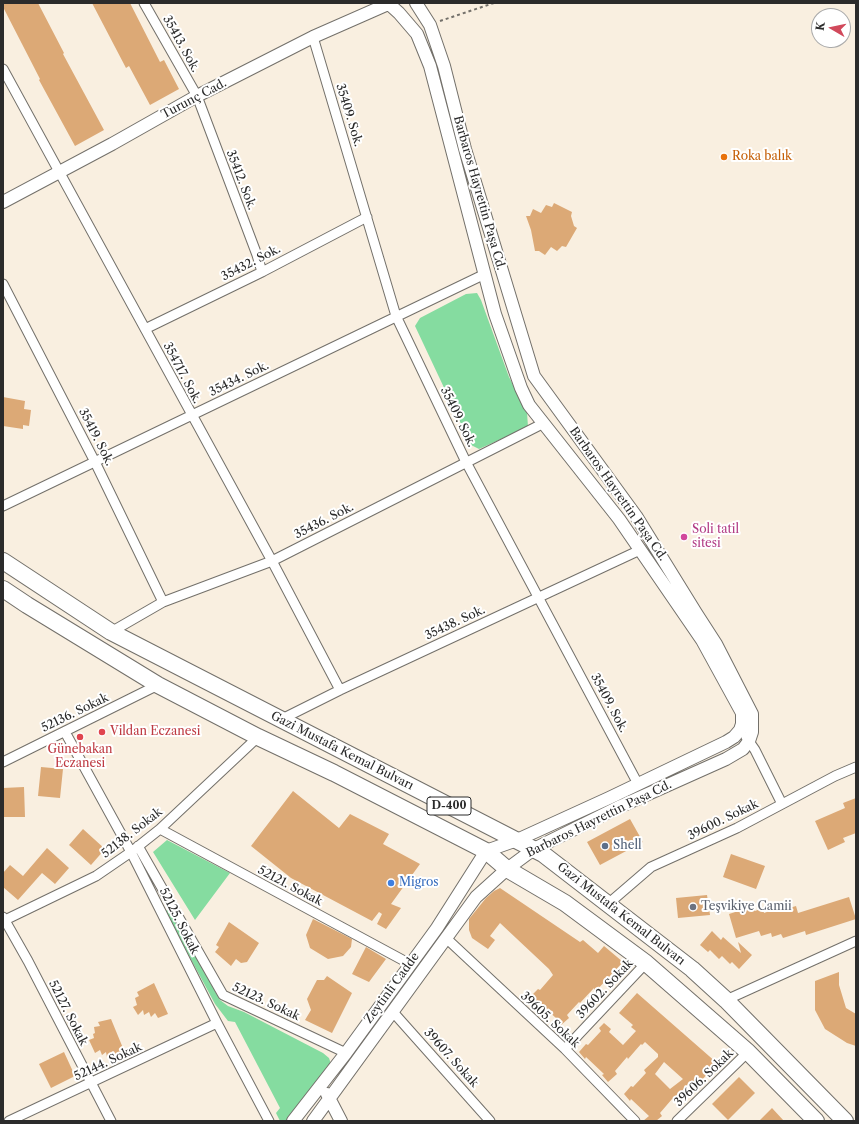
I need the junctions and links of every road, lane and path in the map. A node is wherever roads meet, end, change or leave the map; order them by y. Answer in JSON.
{"nodes":[{"id":1,"x":144,"y":3,"type":"edge"},
{"id":2,"x":388,"y":3,"type":"edge"},
{"id":3,"x":494,"y":3,"type":"edge"},
{"id":4,"x":416,"y":4,"type":"edge"},
{"id":5,"x":399,"y":13,"type":"junction"},
{"id":6,"x":430,"y":25,"type":"junction"},
{"id":7,"x":313,"y":37,"type":"junction"},
{"id":8,"x":3,"y":68,"type":"edge"},
{"id":9,"x":197,"y":96,"type":"junction"},
{"id":10,"x":59,"y":172,"type":"junction"},
{"id":11,"x":3,"y":202,"type":"edge"},
{"id":12,"x":367,"y":217,"type":"junction"},
{"id":13,"x":262,"y":272,"type":"junction"},
{"id":14,"x":485,"y":274,"type":"junction"},
{"id":15,"x":3,"y":284,"type":"edge"},
{"id":16,"x":396,"y":316,"type":"junction"},
{"id":17,"x":145,"y":329,"type":"junction"},
{"id":18,"x":192,"y":415,"type":"junction"},
{"id":19,"x":544,"y":423,"type":"junction"},
{"id":20,"x":95,"y":462,"type":"junction"},
{"id":21,"x":466,"y":462,"type":"junction"},
{"id":22,"x":3,"y":506,"type":"edge"},
{"id":23,"x":640,"y":550,"type":"junction"},
{"id":24,"x":3,"y":561,"type":"edge"},
{"id":25,"x":272,"y":561,"type":"junction"},
{"id":26,"x":3,"y":589,"type":"edge"},
{"id":27,"x":539,"y":598,"type":"junction"},
{"id":28,"x":163,"y":602,"type":"junction"},
{"id":29,"x":111,"y":632,"type":"junction"},
{"id":30,"x":158,"y":685,"type":"junction"},
{"id":31,"x":340,"y":690,"type":"junction"},
{"id":32,"x":280,"y":720,"type":"junction"},
{"id":33,"x":740,"y":730,"type":"junction"},
{"id":34,"x":65,"y":732,"type":"junction"},
{"id":35,"x":258,"y":737,"type":"junction"},
{"id":36,"x":749,"y":741,"type":"junction"},
{"id":37,"x":3,"y":762,"type":"edge"},
{"id":38,"x":856,"y":767,"type":"edge"},
{"id":39,"x":638,"y":784,"type":"junction"},
{"id":40,"x":782,"y":804,"type":"junction"},
{"id":41,"x":160,"y":829,"type":"junction"},
{"id":42,"x":517,"y":840,"type":"junction"},
{"id":43,"x":134,"y":849,"type":"junction"},
{"id":44,"x":534,"y":849,"type":"junction"},
{"id":45,"x":486,"y":851,"type":"junction"},
{"id":46,"x":506,"y":869,"type":"junction"},
{"id":47,"x":608,"y":904,"type":"junction"},
{"id":48,"x":4,"y":919,"type":"edge"},
{"id":49,"x":446,"y":938,"type":"junction"},
{"id":50,"x":856,"y":941,"type":"edge"},
{"id":51,"x":646,"y":963,"type":"junction"},
{"id":52,"x":410,"y":964,"type":"junction"},
{"id":53,"x":726,"y":1000,"type":"junction"},
{"id":54,"x":393,"y":1012,"type":"junction"},
{"id":55,"x":217,"y":1024,"type":"junction"},
{"id":56,"x":565,"y":1049,"type":"junction"},
{"id":57,"x":748,"y":1052,"type":"junction"},
{"id":58,"x":346,"y":1053,"type":"junction"},
{"id":59,"x":91,"y":1083,"type":"junction"},
{"id":60,"x":322,"y":1084,"type":"junction"},
{"id":61,"x":330,"y":1099,"type":"junction"},
{"id":62,"x":9,"y":1121,"type":"edge"},
{"id":63,"x":111,"y":1121,"type":"edge"},
{"id":64,"x":269,"y":1121,"type":"edge"},
{"id":65,"x":293,"y":1121,"type":"edge"},
{"id":66,"x":313,"y":1121,"type":"edge"},
{"id":67,"x":341,"y":1121,"type":"edge"},
{"id":68,"x":490,"y":1121,"type":"edge"},
{"id":69,"x":635,"y":1121,"type":"edge"},
{"id":70,"x":677,"y":1121,"type":"edge"},
{"id":71,"x":816,"y":1121,"type":"edge"},
{"id":72,"x":845,"y":1121,"type":"edge"}],
"edges":[{"from":1,"to":9,"type":"street","name":"35413. Sok."},
{"from":2,"to":5,"type":"street"},
{"from":2,"to":7,"type":"street","name":"Turunç Cad."},
{"from":3,"to":6,"type":"path"},
{"from":4,"to":5,"type":"street"},
{"from":4,"to":6,"type":"street","name":"Barbaros Hayrettin Paşa Cd."},
{"from":5,"to":14,"type":"street"},
{"from":6,"to":36,"type":"street","name":"Barbaros Hayrettin Paşa Cd."},
{"from":7,"to":9,"type":"street","name":"Turunç Cad."},
{"from":7,"to":12,"type":"street","name":"35409. Sok."},
{"from":8,"to":10,"type":"street","name":"354717. Sok."},
{"from":9,"to":10,"type":"street","name":"Turunç Cad."},
{"from":9,"to":13,"type":"street","name":"35412. Sok."},
{"from":10,"to":11,"type":"street","name":"Turunç Cad."},
{"from":10,"to":17,"type":"street","name":"354717. Sok."},
{"from":12,"to":13,"type":"street","name":"35432. Sok."},
{"from":12,"to":16,"type":"street","name":"35409. Sok."},
{"from":13,"to":17,"type":"street","name":"35432. Sok."},
{"from":14,"to":16,"type":"street","name":"35434. Sok."},
{"from":14,"to":19,"type":"street"},
{"from":15,"to":20,"type":"street","name":"35419. Sok."},
{"from":16,"to":18,"type":"street","name":"35434. Sok."},
{"from":16,"to":21,"type":"street","name":"35409. Sok."},
{"from":17,"to":18,"type":"street","name":"354717. Sok."},
{"from":18,"to":20,"type":"street","name":"35434. Sok."},
{"from":18,"to":25,"type":"street","name":"354717. Sok."},
{"from":19,"to":21,"type":"street","name":"35436. Sok."},
{"from":19,"to":23,"type":"street"},
{"from":20,"to":22,"type":"street","name":"35434. Sok."},
{"from":20,"to":28,"type":"street","name":"35419. Sok."},
{"from":21,"to":25,"type":"street","name":"35436. Sok."},
{"from":21,"to":27,"type":"street","name":"35409. Sok."},
{"from":23,"to":27,"type":"street","name":"35438. Sok."},
{"from":23,"to":33,"type":"street"},
{"from":24,"to":29,"type":"highway","name":"Gazi Mustafa Kemal Bulvarı","number":"D-400"},
{"from":25,"to":28,"type":"street","name":"35436. Sok."},
{"from":25,"to":31,"type":"street","name":"354717. Sok."},
{"from":26,"to":30,"type":"highway","name":"Gazi Mustafa Kemal Bulvarı","number":"D-400"},
{"from":27,"to":31,"type":"street","name":"35438. Sok."},
{"from":27,"to":39,"type":"street","name":"35409. Sok."},
{"from":28,"to":29,"type":"street","name":"35436. Sok."},
{"from":29,"to":32,"type":"highway","name":"Gazi Mustafa Kemal Bulvarı","number":"D-400"},
{"from":30,"to":34,"type":"street","name":"52136. Sokak"},
{"from":30,"to":35,"type":"highway","name":"Gazi Mustafa Kemal Bulvarı","number":"D-400"},
{"from":31,"to":32,"type":"street","name":"35438. Sok."},
{"from":32,"to":42,"type":"highway","name":"Gazi Mustafa Kemal Bulvarı","number":"D-400"},
{"from":33,"to":36,"type":"street"},
{"from":33,"to":39,"type":"street"},
{"from":34,"to":37,"type":"street","name":"52136. Sokak"},
{"from":34,"to":43,"type":"street","name":"52125. Sokak"},
{"from":35,"to":41,"type":"street","name":"52138. Sokak"},
{"from":35,"to":45,"type":"highway","name":"Gazi Mustafa Kemal Bulvarı","number":"D-400"},
{"from":36,"to":40,"type":"street"},
{"from":36,"to":44,"type":"street","name":"Barbaros Hayrettin Paşa Cd."},
{"from":38,"to":40,"type":"street","name":"39600. Sokak"},
{"from":39,"to":42,"type":"street"},
{"from":40,"to":47,"type":"street","name":"39600. Sokak"},
{"from":41,"to":43,"type":"street","name":"52138. Sokak"},
{"from":41,"to":52,"type":"street","name":"52121. Sokak"},
{"from":42,"to":44,"type":"highway","name":"Gazi Mustafa Kemal Bulvarı","number":"D-400"},
{"from":42,"to":45,"type":"street"},
{"from":43,"to":48,"type":"street","name":"52138. Sokak"},
{"from":43,"to":55,"type":"street","name":"52125. Sokak"},
{"from":43,"to":58,"type":"street","name":"52123. Sokak"},
{"from":44,"to":46,"type":"street","name":"Barbaros Hayrettin Paşa Cd."},
{"from":44,"to":47,"type":"highway","name":"Gazi Mustafa Kemal Bulvarı","number":"D-400"},
{"from":45,"to":46,"type":"highway","name":"Gazi Mustafa Kemal Bulvarı","number":"D-400"},
{"from":45,"to":52,"type":"street","name":"Zeytinli Cadde"},
{"from":46,"to":49,"type":"street","name":"Zeytinli Cadde"},
{"from":46,"to":51,"type":"highway","name":"Gazi Mustafa Kemal Bulvarı","number":"D-400"},
{"from":47,"to":53,"type":"highway","name":"Gazi Mustafa Kemal Bulvarı","number":"D-400"},
{"from":48,"to":59,"type":"street","name":"52127. Sokak"},
{"from":49,"to":54,"type":"street","name":"Zeytinli Cadde"},
{"from":49,"to":56,"type":"street","name":"39605. Sokak"},
{"from":50,"to":53,"type":"street"},
{"from":51,"to":56,"type":"street","name":"39602. Sokak"},
{"from":51,"to":57,"type":"highway","name":"Gazi Mustafa Kemal Bulvarı","number":"D-400"},
{"from":52,"to":58,"type":"street","name":"Zeytinli Cadde"},
{"from":53,"to":72,"type":"highway","name":"Gazi Mustafa Kemal Bulvarı","number":"D-400"},
{"from":54,"to":61,"type":"street","name":"Zeytinli Cadde"},
{"from":54,"to":68,"type":"street","name":"39607. Sokak"},
{"from":55,"to":59,"type":"street","name":"52144. Sokak"},
{"from":55,"to":64,"type":"street","name":"52125. Sokak"},
{"from":56,"to":69,"type":"street","name":"39605. Sokak"},
{"from":57,"to":70,"type":"street","name":"39606. Sokak"},
{"from":57,"to":71,"type":"highway","name":"Gazi Mustafa Kemal Bulvarı","number":"D-400"},
{"from":58,"to":60,"type":"street","name":"Zeytinli Cadde"},
{"from":59,"to":62,"type":"street","name":"52144. Sokak"},
{"from":59,"to":63,"type":"street","name":"52127. Sokak"},
{"from":60,"to":61,"type":"street"},
{"from":60,"to":65,"type":"street","name":"Zeytinli Cadde"},
{"from":61,"to":66,"type":"street","name":"Zeytinli Cadde"},
{"from":61,"to":67,"type":"street"}]}
